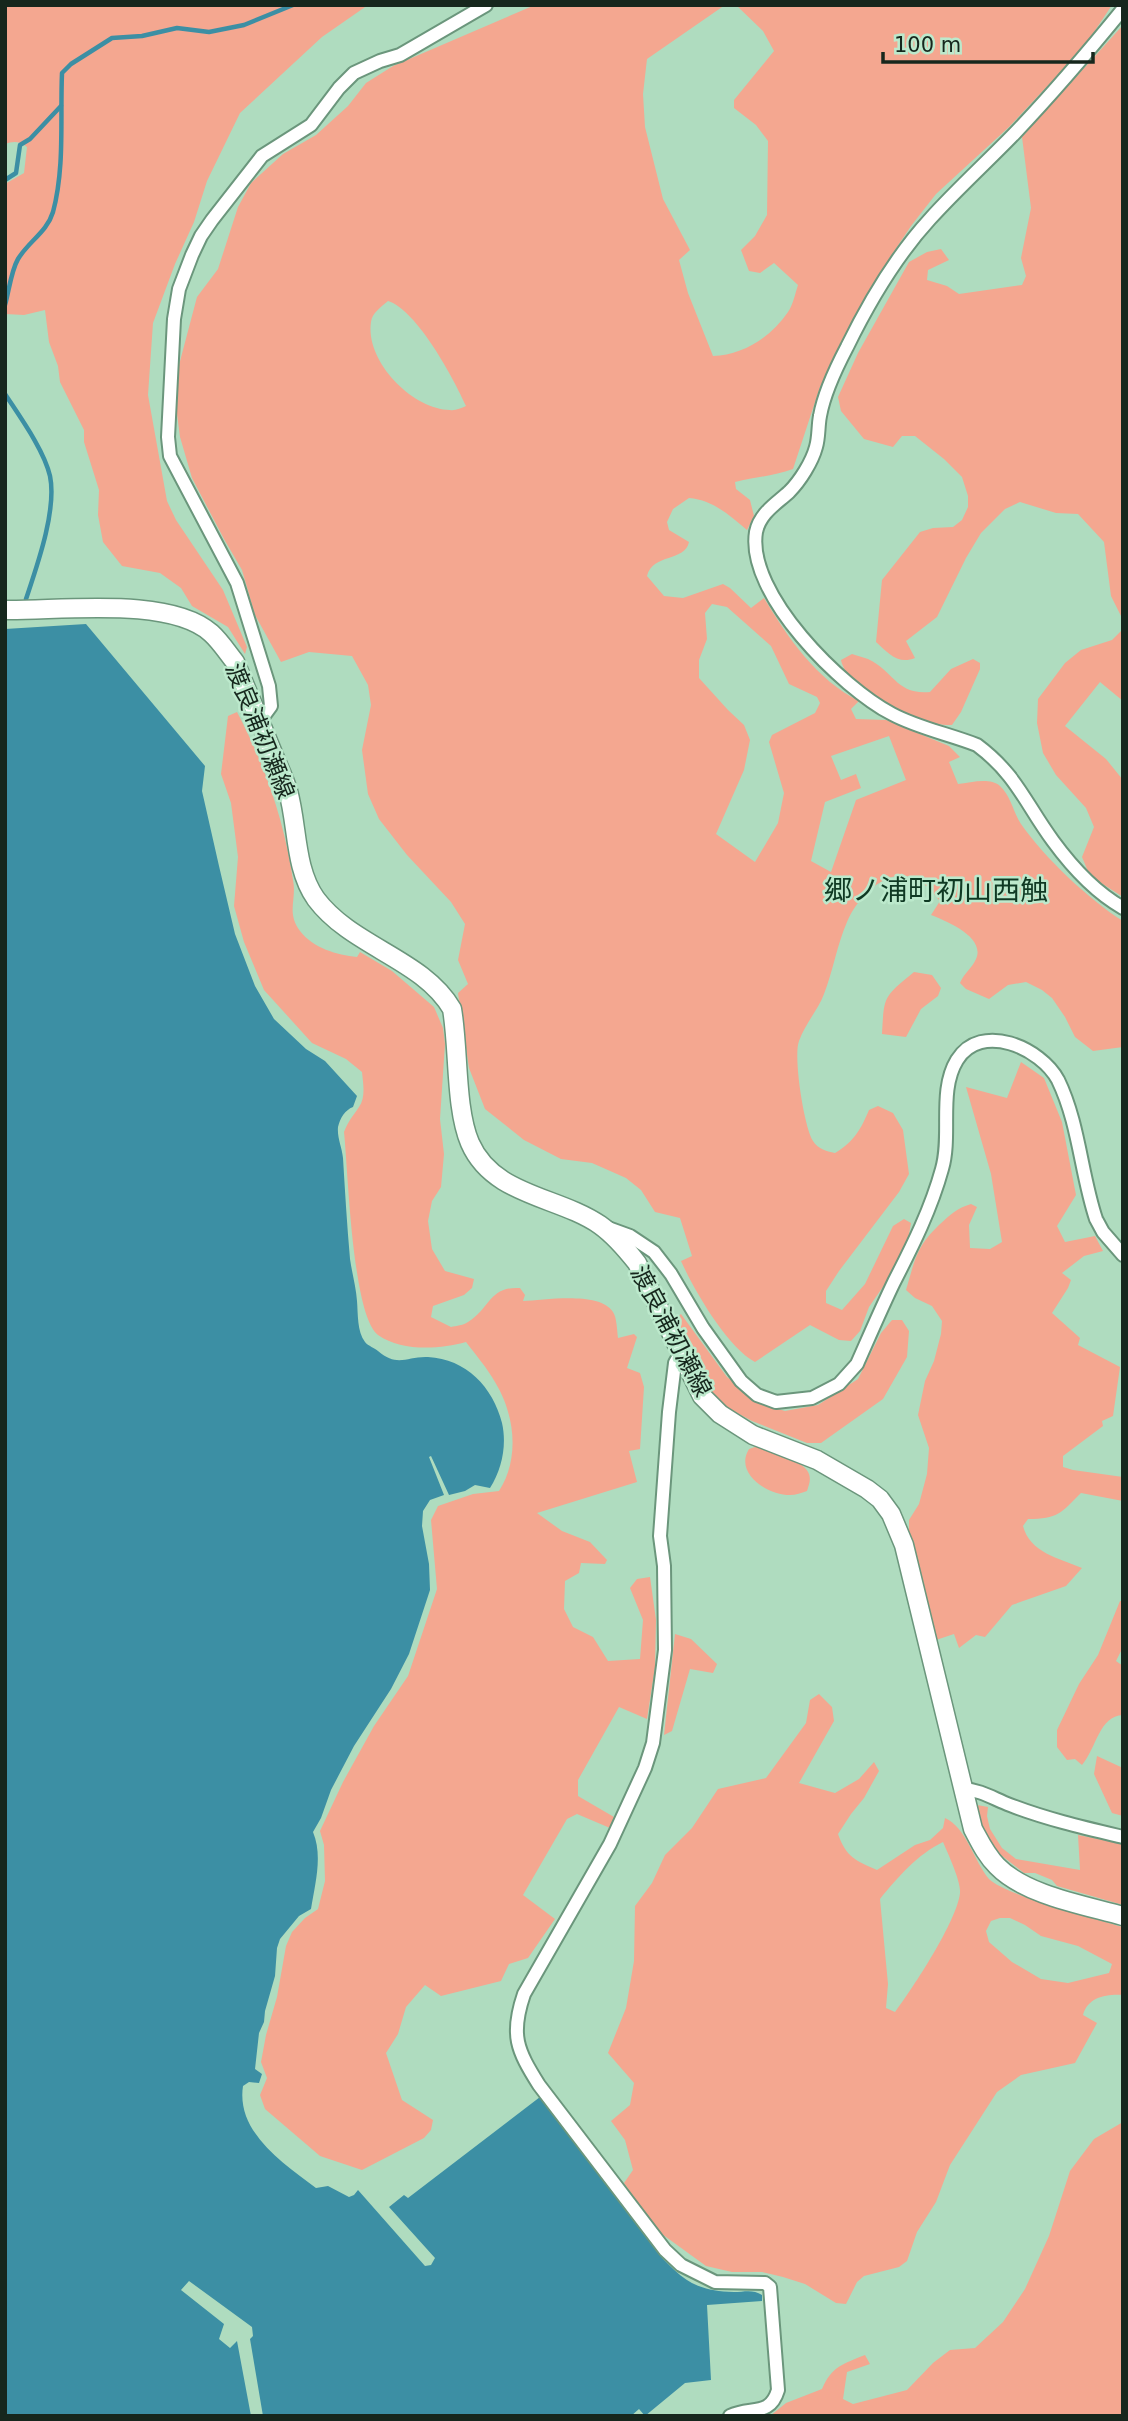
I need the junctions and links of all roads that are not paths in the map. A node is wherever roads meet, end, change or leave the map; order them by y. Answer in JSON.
{"nodes":[{"id":1,"x":486,"y":5,"type":"edge"},
{"id":2,"x":1123,"y":9,"type":"edge"},
{"id":3,"x":5,"y":610,"type":"edge"},
{"id":4,"x":260,"y":721,"type":"junction"},
{"id":5,"x":1123,"y":908,"type":"edge"},
{"id":6,"x":599,"y":1224,"type":"junction"},
{"id":7,"x":1123,"y":1255,"type":"edge"},
{"id":8,"x":680,"y":1354,"type":"junction"},
{"id":9,"x":963,"y":1789,"type":"junction"},
{"id":10,"x":1123,"y":1837,"type":"edge"},
{"id":11,"x":1123,"y":1916,"type":"edge"},
{"id":12,"x":730,"y":2416,"type":"edge"}],
"edges":[{"from":1,"to":4,"type":"street"},
{"from":2,"to":5,"type":"street"},
{"from":3,"to":4,"type":"main road","name":"渡良浦初瀬線"},
{"from":4,"to":6,"type":"main road","name":"渡良浦初瀬線"},
{"from":6,"to":7,"type":"street"},
{"from":6,"to":8,"type":"main road","name":"渡良浦初瀬線"},
{"from":8,"to":9,"type":"main road","name":"渡良浦初瀬線"},
{"from":8,"to":12,"type":"street"},
{"from":9,"to":10,"type":"street"},
{"from":9,"to":11,"type":"main road","name":"渡良浦初瀬線"}]}
